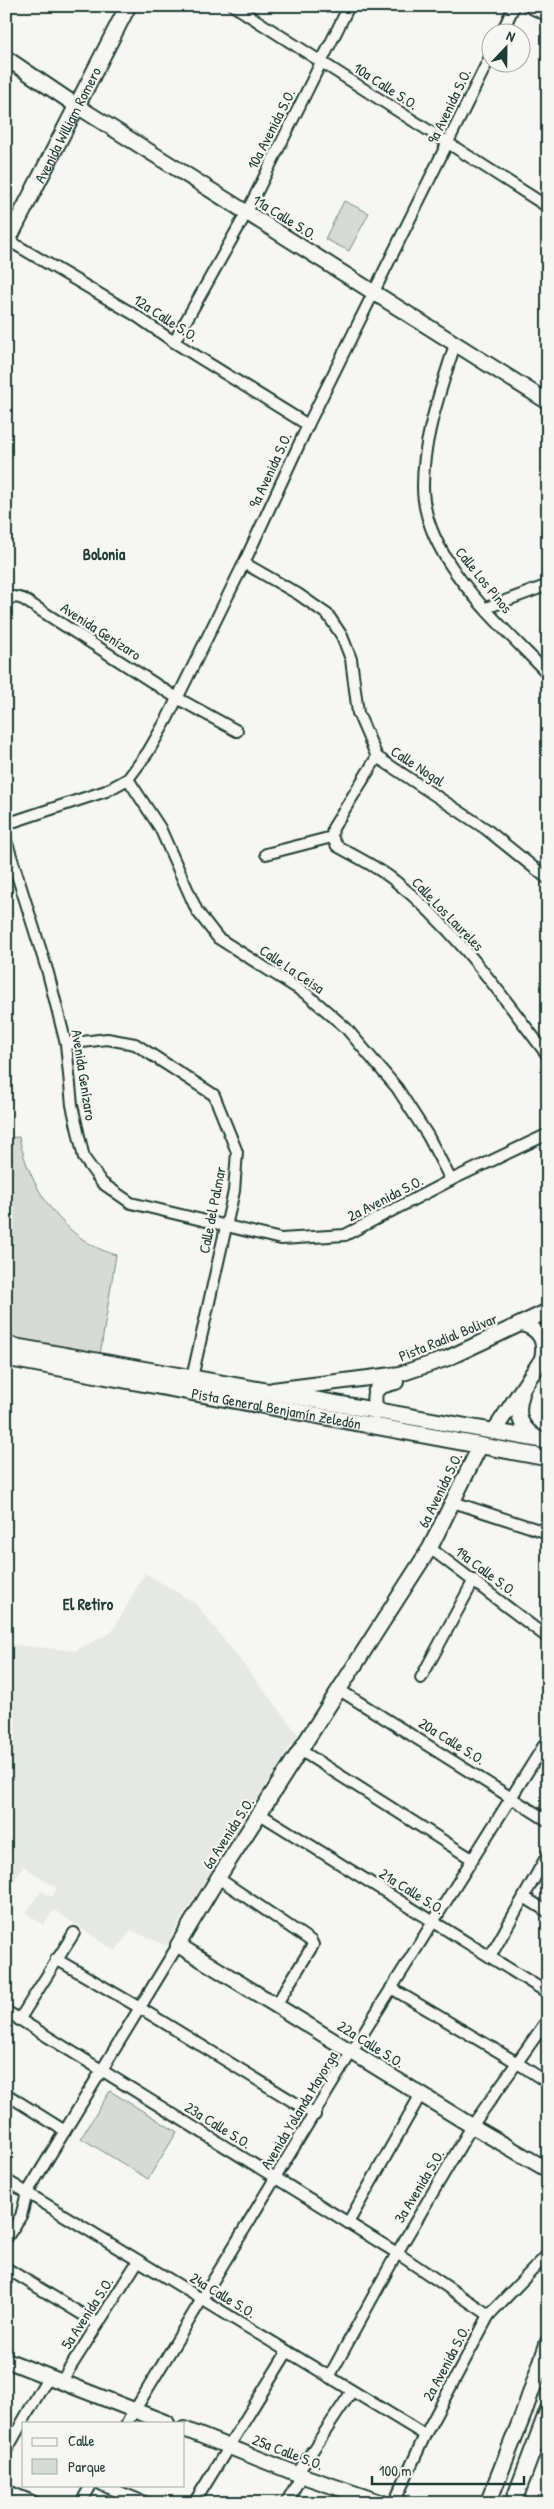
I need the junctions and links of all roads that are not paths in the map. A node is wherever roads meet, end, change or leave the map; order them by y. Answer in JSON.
{"nodes":[{"id":1,"x":128,"y":6,"type":"edge"},
{"id":2,"x":234,"y":6,"type":"edge"},
{"id":3,"x":349,"y":6,"type":"edge"},
{"id":4,"x":514,"y":6,"type":"edge"},
{"id":5,"x":527,"y":6,"type":"edge"},
{"id":6,"x":548,"y":16,"type":"edge"},
{"id":7,"x":507,"y":22,"type":"edge"},
{"id":8,"x":6,"y":58,"type":"edge"},
{"id":9,"x":321,"y":62,"type":"junction"},
{"id":10,"x":483,"y":72,"type":"edge"},
{"id":11,"x":77,"y":106,"type":"junction"},
{"id":12,"x":448,"y":143,"type":"junction"},
{"id":13,"x":548,"y":207,"type":"edge"},
{"id":14,"x":247,"y":212,"type":"junction"},
{"id":15,"x":7,"y":241,"type":"edge"},
{"id":16,"x":375,"y":292,"type":"junction"},
{"id":17,"x":174,"y":342,"type":"junction"},
{"id":18,"x":455,"y":344,"type":"junction"},
{"id":19,"x":548,"y":402,"type":"edge"},
{"id":20,"x":308,"y":425,"type":"junction"},
{"id":21,"x":244,"y":563,"type":"junction"},
{"id":22,"x":548,"y":585,"type":"edge"},
{"id":23,"x":6,"y":598,"type":"edge"},
{"id":24,"x":486,"y":608,"type":"junction"},
{"id":25,"x":548,"y":674,"type":"edge"},
{"id":26,"x":177,"y":698,"type":"junction"},
{"id":27,"x":237,"y":731,"type":"dead end"},
{"id":28,"x":377,"y":757,"type":"junction"},
{"id":29,"x":128,"y":778,"type":"junction"},
{"id":30,"x":6,"y":824,"type":"edge"},
{"id":31,"x":332,"y":837,"type":"junction"},
{"id":32,"x":6,"y":840,"type":"edge"},
{"id":33,"x":266,"y":854,"type":"dead end"},
{"id":34,"x":548,"y":879,"type":"edge"},
{"id":35,"x":66,"y":1044,"type":"junction"},
{"id":36,"x":548,"y":1056,"type":"edge"},
{"id":37,"x":548,"y":1134,"type":"edge"},
{"id":38,"x":451,"y":1180,"type":"junction"},
{"id":39,"x":226,"y":1225,"type":"junction"},
{"id":40,"x":548,"y":1310,"type":"edge"},
{"id":41,"x":522,"y":1324,"type":"junction"},
{"id":42,"x":6,"y":1345,"type":"edge"},
{"id":43,"x":545,"y":1354,"type":"edge"},
{"id":44,"x":6,"y":1358,"type":"edge"},
{"id":45,"x":448,"y":1358,"type":"junction"},
{"id":46,"x":71,"y":1371,"type":"junction"},
{"id":47,"x":192,"y":1378,"type":"junction"},
{"id":48,"x":525,"y":1384,"type":"junction"},
{"id":49,"x":267,"y":1390,"type":"junction"},
{"id":50,"x":178,"y":1391,"type":"junction"},
{"id":51,"x":374,"y":1419,"type":"junction"},
{"id":52,"x":422,"y":1430,"type":"junction"},
{"id":53,"x":494,"y":1431,"type":"junction"},
{"id":54,"x":448,"y":1440,"type":"junction"},
{"id":55,"x":545,"y":1443,"type":"edge"},
{"id":56,"x":480,"y":1446,"type":"junction"},
{"id":57,"x":548,"y":1458,"type":"edge"},
{"id":58,"x":452,"y":1502,"type":"junction"},
{"id":59,"x":548,"y":1533,"type":"edge"},
{"id":60,"x":430,"y":1548,"type":"junction"},
{"id":61,"x":474,"y":1580,"type":"junction"},
{"id":62,"x":548,"y":1638,"type":"edge"},
{"id":63,"x":422,"y":1678,"type":"dead end"},
{"id":64,"x":338,"y":1689,"type":"junction"},
{"id":65,"x":548,"y":1739,"type":"edge"},
{"id":66,"x":300,"y":1750,"type":"junction"},
{"id":67,"x":510,"y":1796,"type":"junction"},
{"id":68,"x":260,"y":1814,"type":"junction"},
{"id":69,"x":548,"y":1821,"type":"edge"},
{"id":70,"x":548,"y":1854,"type":"edge"},
{"id":71,"x":472,"y":1859,"type":"junction"},
{"id":72,"x":218,"y":1878,"type":"junction"},
{"id":73,"x":524,"y":1897,"type":"junction"},
{"id":74,"x":548,"y":1912,"type":"edge"},
{"id":75,"x":433,"y":1921,"type":"junction"},
{"id":76,"x":74,"y":1933,"type":"dead end"},
{"id":77,"x":178,"y":1945,"type":"junction"},
{"id":78,"x":490,"y":1957,"type":"junction"},
{"id":79,"x":56,"y":1959,"type":"junction"},
{"id":80,"x":391,"y":1988,"type":"junction"},
{"id":81,"x":548,"y":1993,"type":"edge"},
{"id":82,"x":276,"y":2005,"type":"junction"},
{"id":83,"x":140,"y":2008,"type":"junction"},
{"id":84,"x":6,"y":2011,"type":"edge"},
{"id":85,"x":548,"y":2019,"type":"edge"},
{"id":86,"x":19,"y":2020,"type":"junction"},
{"id":87,"x":352,"y":2051,"type":"junction"},
{"id":88,"x":516,"y":2062,"type":"junction"},
{"id":89,"x":102,"y":2070,"type":"junction"},
{"id":90,"x":548,"y":2084,"type":"edge"},
{"id":91,"x":6,"y":2094,"type":"edge"},
{"id":92,"x":421,"y":2094,"type":"junction"},
{"id":93,"x":315,"y":2115,"type":"junction"},
{"id":94,"x":472,"y":2126,"type":"junction"},
{"id":95,"x":65,"y":2131,"type":"junction"},
{"id":96,"x":548,"y":2170,"type":"edge"},
{"id":97,"x":276,"y":2178,"type":"junction"},
{"id":98,"x":6,"y":2180,"type":"edge"},
{"id":99,"x":27,"y":2193,"type":"junction"},
{"id":100,"x":348,"y":2223,"type":"junction"},
{"id":101,"x":6,"y":2239,"type":"edge"},
{"id":102,"x":396,"y":2253,"type":"junction"},
{"id":103,"x":548,"y":2254,"type":"edge"},
{"id":104,"x":138,"y":2261,"type":"junction"},
{"id":105,"x":6,"y":2268,"type":"edge"},
{"id":106,"x":201,"y":2299,"type":"junction"},
{"id":107,"x":489,"y":2315,"type":"junction"},
{"id":108,"x":98,"y":2324,"type":"junction"},
{"id":109,"x":548,"y":2343,"type":"edge"},
{"id":110,"x":287,"y":2352,"type":"junction"},
{"id":111,"x":6,"y":2360,"type":"edge"},
{"id":112,"x":329,"y":2377,"type":"junction"},
{"id":113,"x":54,"y":2379,"type":"junction"},
{"id":114,"x":352,"y":2391,"type":"junction"},
{"id":115,"x":135,"y":2410,"type":"junction"},
{"id":116,"x":548,"y":2410,"type":"edge"},
{"id":117,"x":25,"y":2422,"type":"edge"},
{"id":118,"x":128,"y":2422,"type":"edge"},
{"id":119,"x":165,"y":2422,"type":"edge"},
{"id":120,"x":22,"y":2427,"type":"edge"},
{"id":121,"x":185,"y":2429,"type":"edge"},
{"id":122,"x":425,"y":2436,"type":"junction"},
{"id":123,"x":229,"y":2447,"type":"junction"},
{"id":124,"x":6,"y":2451,"type":"edge"},
{"id":125,"x":300,"y":2475,"type":"junction"},
{"id":126,"x":90,"y":2486,"type":"edge"},
{"id":127,"x":104,"y":2486,"type":"edge"},
{"id":128,"x":6,"y":2490,"type":"edge"},
{"id":129,"x":37,"y":2503,"type":"edge"},
{"id":130,"x":80,"y":2503,"type":"edge"},
{"id":131,"x":147,"y":2503,"type":"edge"},
{"id":132,"x":194,"y":2503,"type":"edge"},
{"id":133,"x":286,"y":2503,"type":"edge"},
{"id":134,"x":383,"y":2503,"type":"edge"},
{"id":135,"x":394,"y":2503,"type":"edge"},
{"id":136,"x":488,"y":2503,"type":"edge"},
{"id":137,"x":513,"y":2503,"type":"edge"}],
"edges":[{"from":1,"to":11,"type":"main road","name":"Avenida William Romero"},
{"from":2,"to":9,"type":"street","name":"10a Calle S.O."},
{"from":3,"to":9,"type":"street","name":"10a Avenida S.O."},
{"from":4,"to":7,"type":"street"},
{"from":5,"to":6,"type":"street"},
{"from":8,"to":11,"type":"street","name":"11a Calle S.O."},
{"from":9,"to":12,"type":"street","name":"10a Calle S.O."},
{"from":9,"to":14,"type":"street","name":"10a Avenida S.O."},
{"from":10,"to":12,"type":"street","name":"9a Avenida S.O."},
{"from":11,"to":14,"type":"street","name":"11a Calle S.O."},
{"from":11,"to":15,"type":"main road","name":"Avenida William Romero"},
{"from":12,"to":13,"type":"street","name":"10a Calle S.O."},
{"from":12,"to":16,"type":"street","name":"9a Avenida S.O."},
{"from":14,"to":16,"type":"street","name":"11a Calle S.O."},
{"from":14,"to":17,"type":"street","name":"10a Avenida S.O."},
{"from":15,"to":17,"type":"street","name":"12a Calle S.O."},
{"from":16,"to":18,"type":"street","name":"11a Calle S.O."},
{"from":16,"to":20,"type":"street","name":"9a Avenida S.O."},
{"from":17,"to":20,"type":"street","name":"12a Calle S.O."},
{"from":18,"to":19,"type":"street","name":"11a Calle S.O."},
{"from":18,"to":24,"type":"street","name":"Calle Los Pinos"},
{"from":20,"to":21,"type":"street","name":"9a Avenida S.O."},
{"from":21,"to":26,"type":"street","name":"9a Avenida S.O."},
{"from":21,"to":28,"type":"street","name":"Calle Nogal"},
{"from":22,"to":24,"type":"street"},
{"from":23,"to":26,"type":"street","name":"Avenida Genízaro"},
{"from":24,"to":25,"type":"street","name":"Calle Los Pinos"},
{"from":26,"to":27,"type":"street","name":"Avenida Genízaro"},
{"from":26,"to":29,"type":"street","name":"9a Avenida S.O."},
{"from":28,"to":31,"type":"street"},
{"from":28,"to":34,"type":"street","name":"Calle Nogal"},
{"from":29,"to":30,"type":"street","name":"9a Avenida S.O."},
{"from":29,"to":38,"type":"street","name":"Calle La Ceisa"},
{"from":31,"to":33,"type":"street"},
{"from":31,"to":36,"type":"street","name":"Calle Los Laureles"},
{"from":32,"to":35,"type":"street","name":"Avenida Genízaro"},
{"from":35,"to":39,"type":"street","name":"Avenida Genízaro"},
{"from":35,"to":39,"type":"street","name":"Calle del Palmar"},
{"from":37,"to":38,"type":"street","name":"2a Avenida S.O."},
{"from":38,"to":39,"type":"street","name":"2a Avenida S.O."},
{"from":39,"to":47,"type":"street","name":"Calle del Palmar"},
{"from":40,"to":41,"type":"street","name":"Pista Radial Bolivar"},
{"from":41,"to":43,"type":"street"},
{"from":41,"to":45,"type":"street","name":"Pista Radial Bolivar"},
{"from":42,"to":47,"type":"main road","name":"Pista General Benjamín Zeledón"},
{"from":43,"to":48,"type":"street"},
{"from":44,"to":46,"type":"main road","name":"Pista General Benjamín Zeledón"},
{"from":45,"to":49,"type":"street","name":"Pista Radial Bolivar"},
{"from":45,"to":51,"type":"street"},
{"from":46,"to":47,"type":"main road"},
{"from":46,"to":50,"type":"main road","name":"Pista General Benjamín Zeledón"},
{"from":47,"to":49,"type":"main road","name":"Pista General Benjamín Zeledón"},
{"from":48,"to":53,"type":"street"},
{"from":48,"to":55,"type":"street"},
{"from":49,"to":50,"type":"main road"},
{"from":49,"to":51,"type":"main road","name":"Pista General Benjamín Zeledón"},
{"from":50,"to":51,"type":"main road","name":"Pista General Benjamín Zeledón"},
{"from":51,"to":52,"type":"main road"},
{"from":51,"to":53,"type":"main road","name":"Pista General Benjamín Zeledón"},
{"from":51,"to":54,"type":"main road","name":"Pista General Benjamín Zeledón"},
{"from":52,"to":53,"type":"main road"},
{"from":52,"to":54,"type":"main road"},
{"from":53,"to":55,"type":"main road","name":"Pista General Benjamín Zeledón"},
{"from":54,"to":56,"type":"main road","name":"Pista General Benjamín Zeledón"},
{"from":55,"to":56,"type":"main road"},
{"from":56,"to":57,"type":"main road","name":"Pista General Benjamín Zeledón"},
{"from":56,"to":58,"type":"street","name":"6a Avenida S.O."},
{"from":58,"to":59,"type":"street"},
{"from":58,"to":60,"type":"street","name":"6a Avenida S.O."},
{"from":60,"to":61,"type":"street","name":"19a Calle S.O."},
{"from":60,"to":64,"type":"street","name":"6a Avenida S.O."},
{"from":61,"to":62,"type":"street","name":"19a Calle S.O."},
{"from":61,"to":63,"type":"street"},
{"from":64,"to":66,"type":"street","name":"6a Avenida S.O."},
{"from":64,"to":67,"type":"street","name":"20a Calle S.O."},
{"from":65,"to":67,"type":"street","name":"Avenida Yolanda Mayorga"},
{"from":66,"to":68,"type":"street","name":"6a Avenida S.O."},
{"from":66,"to":71,"type":"street"},
{"from":67,"to":69,"type":"street","name":"20a Calle S.O."},
{"from":67,"to":71,"type":"street","name":"Avenida Yolanda Mayorga"},
{"from":68,"to":72,"type":"street","name":"6a Avenida S.O."},
{"from":68,"to":75,"type":"street","name":"21a Calle S.O."},
{"from":70,"to":73,"type":"street"},
{"from":71,"to":75,"type":"street","name":"Avenida Yolanda Mayorga"},
{"from":72,"to":77,"type":"street","name":"6a Avenida S.O."},
{"from":72,"to":82,"type":"street"},
{"from":73,"to":74,"type":"street"},
{"from":73,"to":78,"type":"street"},
{"from":75,"to":78,"type":"street","name":"21a Calle S.O."},
{"from":75,"to":80,"type":"street","name":"Avenida Yolanda Mayorga"},
{"from":76,"to":79,"type":"street"},
{"from":77,"to":82,"type":"street","name":"22a Calle S.O."},
{"from":77,"to":83,"type":"street","name":"6a Avenida S.O."},
{"from":78,"to":81,"type":"street","name":"21a Calle S.O."},
{"from":79,"to":83,"type":"street"},
{"from":79,"to":86,"type":"street"},
{"from":80,"to":87,"type":"street","name":"Avenida Yolanda Mayorga"},
{"from":80,"to":88,"type":"street"},
{"from":82,"to":87,"type":"street","name":"22a Calle S.O."},
{"from":83,"to":89,"type":"street","name":"6a Avenida S.O."},
{"from":83,"to":93,"type":"street"},
{"from":84,"to":86,"type":"street","name":"23a Calle S.O."},
{"from":85,"to":88,"type":"street","name":"3a Avenida S.O."},
{"from":86,"to":89,"type":"street","name":"23a Calle S.O."},
{"from":87,"to":92,"type":"street","name":"22a Calle S.O."},
{"from":87,"to":93,"type":"street","name":"Avenida Yolanda Mayorga"},
{"from":88,"to":90,"type":"street"},
{"from":88,"to":94,"type":"street","name":"3a Avenida S.O."},
{"from":89,"to":95,"type":"street","name":"6a Avenida S.O."},
{"from":89,"to":97,"type":"street","name":"23a Calle S.O."},
{"from":91,"to":95,"type":"street"},
{"from":92,"to":94,"type":"street","name":"22a Calle S.O."},
{"from":92,"to":100,"type":"street"},
{"from":93,"to":97,"type":"street","name":"Avenida Yolanda Mayorga"},
{"from":94,"to":96,"type":"street","name":"22a Calle S.O."},
{"from":94,"to":102,"type":"street","name":"3a Avenida S.O."},
{"from":95,"to":99,"type":"street","name":"6a Avenida S.O."},
{"from":97,"to":100,"type":"street","name":"23a Calle S.O."},
{"from":97,"to":106,"type":"street","name":"Avenida Yolanda Mayorga"},
{"from":98,"to":99,"type":"street","name":"24a Calle S.O."},
{"from":99,"to":101,"type":"street","name":"6a Avenida S.O."},
{"from":99,"to":104,"type":"street","name":"24a Calle S.O."},
{"from":100,"to":102,"type":"street","name":"23a Calle S.O."},
{"from":102,"to":107,"type":"street","name":"23a Calle S.O."},
{"from":102,"to":112,"type":"street","name":"3a Avenida S.O."},
{"from":103,"to":107,"type":"street","name":"2a Avenida S.O."},
{"from":104,"to":106,"type":"street","name":"24a Calle S.O."},
{"from":104,"to":108,"type":"street","name":"5a Avenida S.O."},
{"from":105,"to":108,"type":"street"},
{"from":106,"to":110,"type":"street","name":"24a Calle S.O."},
{"from":106,"to":115,"type":"street","name":"Avenida Yolanda Mayorga"},
{"from":107,"to":122,"type":"street","name":"2a Avenida S.O."},
{"from":108,"to":113,"type":"street","name":"5a Avenida S.O."},
{"from":109,"to":136,"type":"main road"},
{"from":110,"to":112,"type":"street","name":"24a Calle S.O."},
{"from":110,"to":123,"type":"street"},
{"from":111,"to":113,"type":"street"},
{"from":112,"to":114,"type":"street","name":"24a Calle S.O."},
{"from":113,"to":115,"type":"street"},
{"from":113,"to":117,"type":"street","name":"5a Avenida S.O."},
{"from":114,"to":122,"type":"street","name":"24a Calle S.O."},
{"from":114,"to":125,"type":"street"},
{"from":115,"to":118,"type":"street","name":"Avenida Yolanda Mayorga"},
{"from":115,"to":119,"type":"street"},
{"from":116,"to":137,"type":"main road"},
{"from":120,"to":124,"type":"street","name":"5a Avenida S.O."},
{"from":121,"to":123,"type":"street","name":"25a Calle S.O."},
{"from":122,"to":135,"type":"street","name":"2a Avenida S.O."},
{"from":123,"to":125,"type":"street","name":"25a Calle S.O."},
{"from":123,"to":132,"type":"street"},
{"from":125,"to":133,"type":"street"},
{"from":125,"to":134,"type":"street","name":"25a Calle S.O."},
{"from":126,"to":130,"type":"street"},
{"from":127,"to":131,"type":"street"},
{"from":128,"to":129,"type":"street"}]}
